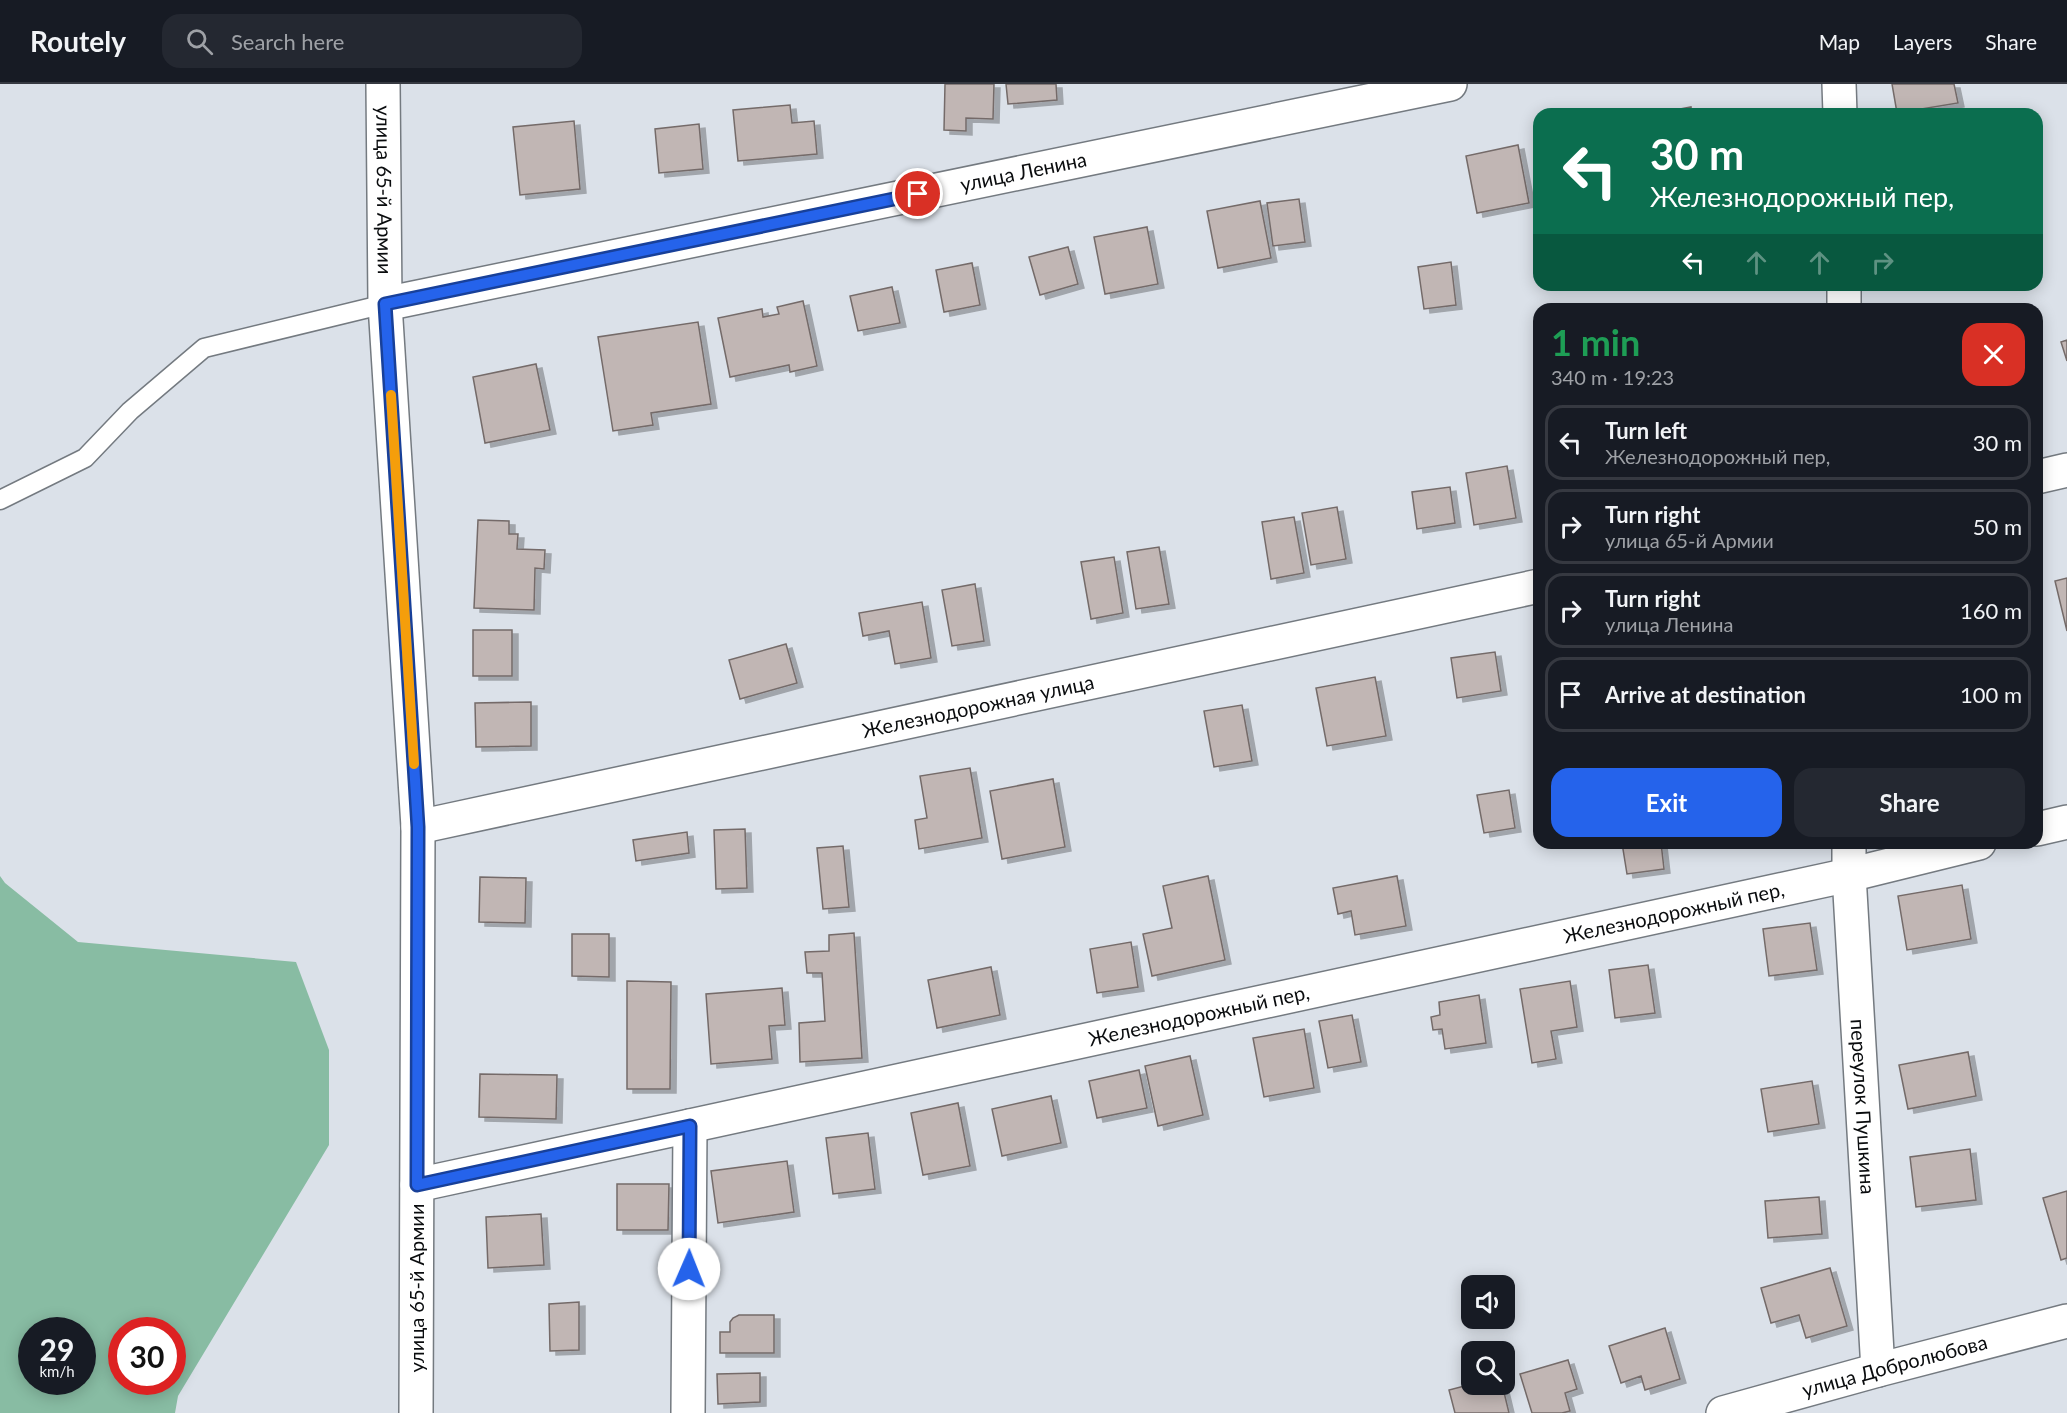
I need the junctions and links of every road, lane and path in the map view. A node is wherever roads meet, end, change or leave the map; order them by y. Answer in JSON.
{"nodes":[{"id":1,"x":382,"y":84,"type":"edge"},
{"id":2,"x":1450,"y":84,"type":"edge"},
{"id":3,"x":1839,"y":84,"type":"edge"},
{"id":4,"x":1840,"y":108,"type":"edge"},
{"id":5,"x":385,"y":304,"type":"junction"},
{"id":6,"x":2067,"y":470,"type":"edge"},
{"id":7,"x":2043,"y":476,"type":"edge"},
{"id":8,"x":0,"y":500,"type":"edge"},
{"id":9,"x":1533,"y":587,"type":"edge"},
{"id":10,"x":2067,"y":822,"type":"edge"},
{"id":11,"x":418,"y":827,"type":"junction"},
{"id":12,"x":2043,"y":828,"type":"edge"},
{"id":13,"x":1930,"y":849,"type":"edge"},
{"id":14,"x":1849,"y":859,"type":"edge"},
{"id":15,"x":690,"y":1126,"type":"junction"},
{"id":16,"x":417,"y":1185,"type":"junction"},
{"id":17,"x":2067,"y":1322,"type":"edge"},
{"id":18,"x":1878,"y":1370,"type":"junction"},
{"id":19,"x":416,"y":1413,"type":"edge"},
{"id":20,"x":688,"y":1413,"type":"edge"},
{"id":21,"x":1723,"y":1413,"type":"edge"}],
"edges":[{"from":1,"to":5,"type":"street","name":"улица 65-й Армии"},
{"from":2,"to":5,"type":"street","name":"улица Ленина"},
{"from":3,"to":4,"type":"street"},
{"from":5,"to":8,"type":"lane"},
{"from":5,"to":11,"type":"street","name":"улица 65-й Армии"},
{"from":6,"to":7,"type":"street"},
{"from":9,"to":11,"type":"street","name":"Железнодорожная улица"},
{"from":10,"to":12,"type":"street"},
{"from":11,"to":16,"type":"street","name":"улица 65-й Армии"},
{"from":13,"to":14,"type":"street","name":"Железнодорожный пер,"},
{"from":14,"to":15,"type":"street","name":"Железнодорожный пер,"},
{"from":14,"to":18,"type":"street","name":"переулок Пушкина"},
{"from":15,"to":16,"type":"street","name":"Железнодорожный пер,"},
{"from":15,"to":20,"type":"street"},
{"from":16,"to":19,"type":"street","name":"улица 65-й Армии"},
{"from":17,"to":18,"type":"street","name":"улица Добролюбова"},
{"from":18,"to":21,"type":"street","name":"улица Добролюбова"}]}
